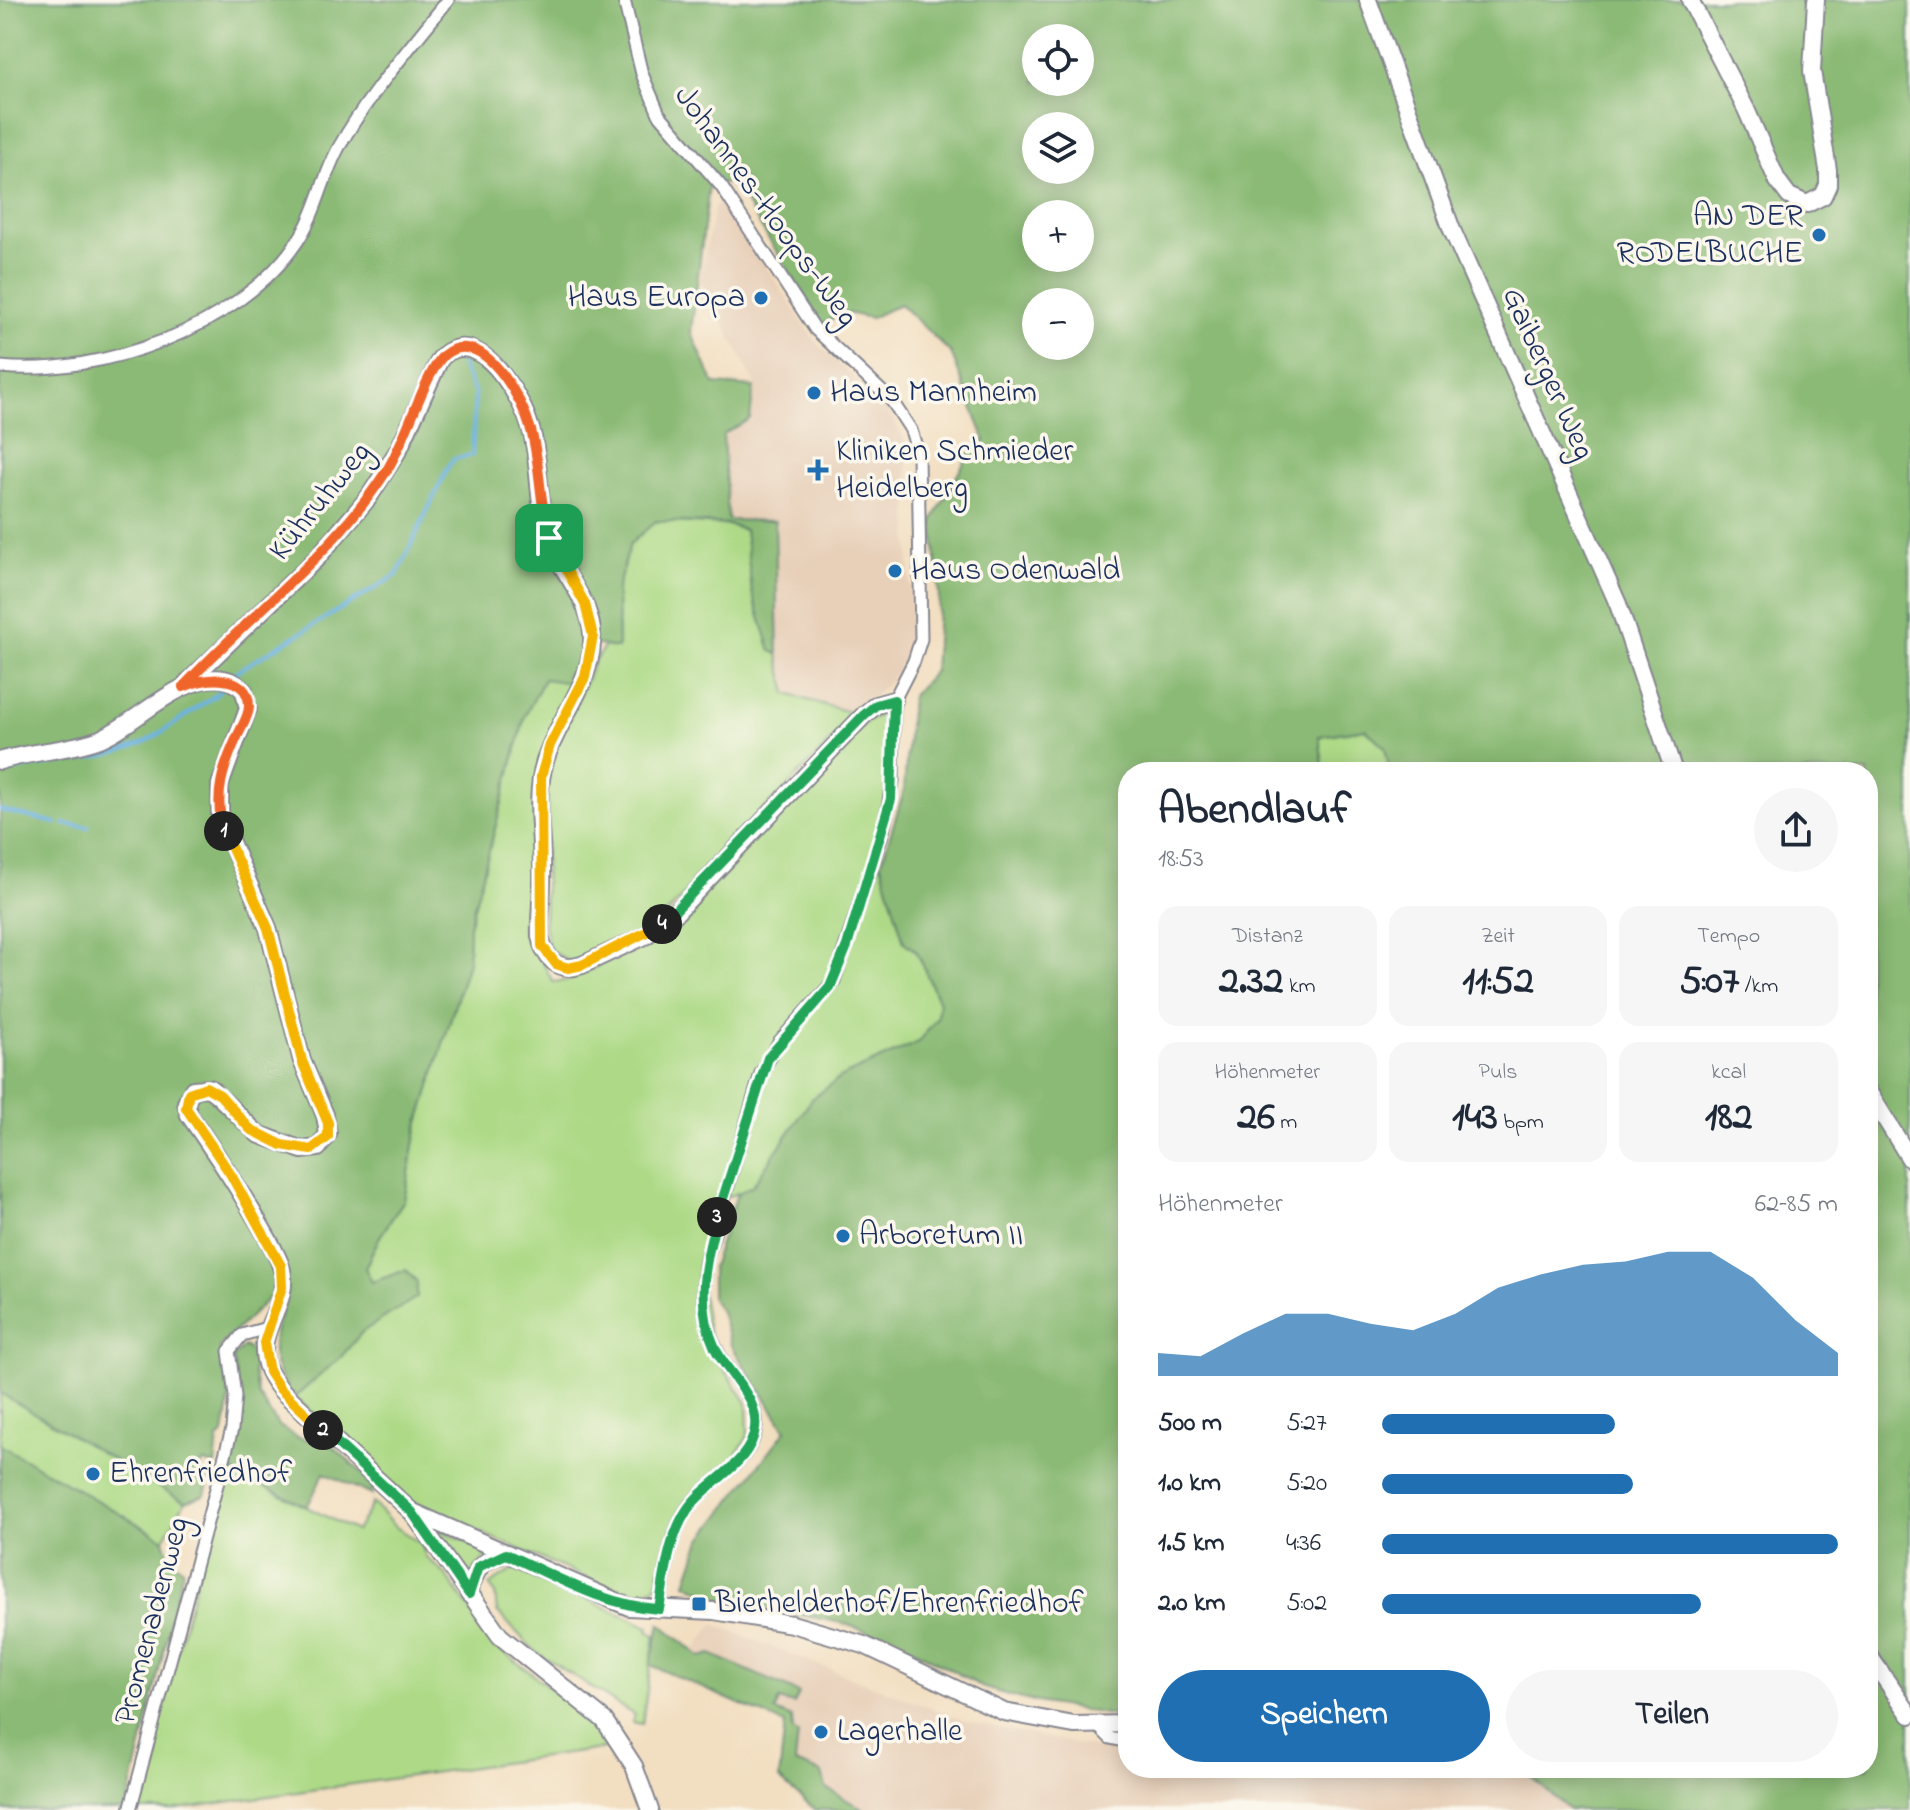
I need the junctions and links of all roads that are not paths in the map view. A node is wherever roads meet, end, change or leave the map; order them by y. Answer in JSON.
{"nodes":[{"id":1,"x":448,"y":0,"type":"edge"},
{"id":2,"x":624,"y":0,"type":"edge"},
{"id":3,"x":1368,"y":0,"type":"edge"},
{"id":4,"x":1690,"y":0,"type":"edge"},
{"id":5,"x":1816,"y":0,"type":"edge"},
{"id":6,"x":0,"y":367,"type":"edge"},
{"id":7,"x":183,"y":687,"type":"junction"},
{"id":8,"x":894,"y":700,"type":"junction"},
{"id":9,"x":0,"y":761,"type":"edge"},
{"id":10,"x":1671,"y":762,"type":"edge"},
{"id":11,"x":1878,"y":1107,"type":"edge"},
{"id":12,"x":1910,"y":1159,"type":"edge"},
{"id":13,"x":267,"y":1328,"type":"junction"},
{"id":14,"x":412,"y":1512,"type":"junction"},
{"id":15,"x":506,"y":1554,"type":"junction"},
{"id":16,"x":469,"y":1594,"type":"junction"},
{"id":17,"x":659,"y":1609,"type":"junction"},
{"id":18,"x":1878,"y":1669,"type":"edge"},
{"id":19,"x":1910,"y":1715,"type":"edge"},
{"id":20,"x":1118,"y":1725,"type":"edge"},
{"id":21,"x":1099,"y":1727,"type":"junction"},
{"id":22,"x":1118,"y":1740,"type":"edge"},
{"id":23,"x":130,"y":1810,"type":"edge"},
{"id":24,"x":650,"y":1810,"type":"edge"}],
"edges":[{"from":1,"to":6,"type":"street"},
{"from":2,"to":8,"type":"street","name":"Johannes-Hoops-Weg"},
{"from":3,"to":10,"type":"street","name":"Gaiberger Weg"},
{"from":4,"to":5,"type":"street"},
{"from":7,"to":8,"type":"street","name":"Kühruhweg"},
{"from":7,"to":9,"type":"street"},
{"from":7,"to":13,"type":"street"},
{"from":8,"to":17,"type":"street"},
{"from":11,"to":12,"type":"street"},
{"from":13,"to":14,"type":"street"},
{"from":13,"to":23,"type":"street","name":"Promenadenweg"},
{"from":14,"to":15,"type":"street"},
{"from":14,"to":16,"type":"street"},
{"from":15,"to":16,"type":"street"},
{"from":15,"to":17,"type":"street"},
{"from":16,"to":24,"type":"street"},
{"from":17,"to":21,"type":"street"},
{"from":18,"to":19,"type":"street"},
{"from":20,"to":21,"type":"street"},
{"from":21,"to":22,"type":"street"}]}
